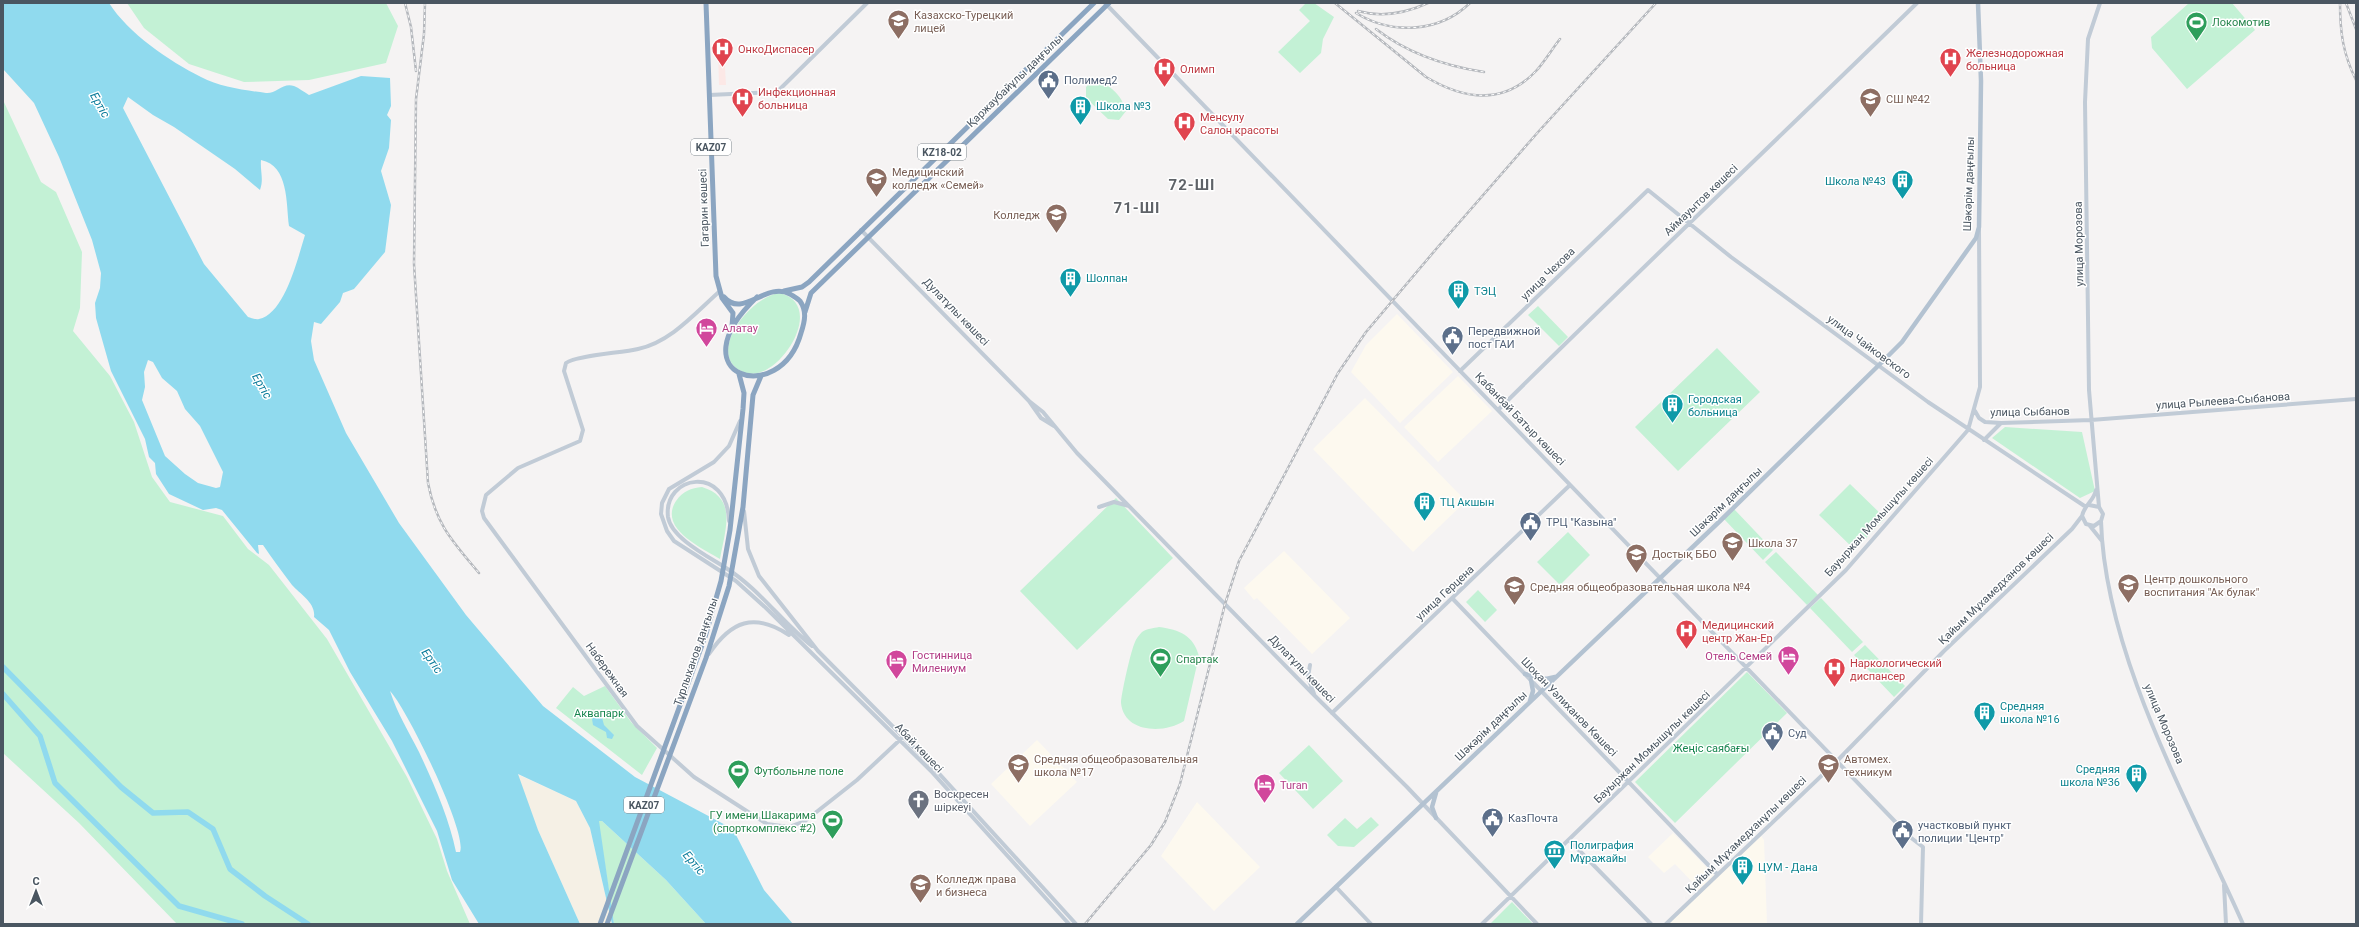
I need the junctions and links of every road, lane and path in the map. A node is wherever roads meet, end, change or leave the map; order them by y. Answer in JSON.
{"nodes":[{"id":1,"x":706,"y":3,"type":"edge"},
{"id":2,"x":867,"y":3,"type":"edge"},
{"id":3,"x":1094,"y":3,"type":"edge"},
{"id":4,"x":1917,"y":3,"type":"edge"},
{"id":5,"x":1978,"y":3,"type":"edge"},
{"id":6,"x":2100,"y":3,"type":"edge"},
{"id":7,"x":1107,"y":4,"type":"edge"},
{"id":8,"x":709,"y":95,"type":"junction"},
{"id":9,"x":1648,"y":190,"type":"joint"},
{"id":10,"x":1688,"y":224,"type":"junction"},
{"id":11,"x":1979,"y":227,"type":"junction"},
{"id":12,"x":862,"y":230,"type":"junction"},
{"id":13,"x":869,"y":237,"type":"junction"},
{"id":14,"x":720,"y":291,"type":"junction"},
{"id":15,"x":784,"y":291,"type":"junction"},
{"id":16,"x":757,"y":297,"type":"junction"},
{"id":17,"x":805,"y":312,"type":"junction"},
{"id":18,"x":732,"y":326,"type":"junction"},
{"id":19,"x":1879,"y":365,"type":"junction"},
{"id":20,"x":1460,"y":371,"type":"junction"},
{"id":21,"x":739,"y":374,"type":"junction"},
{"id":22,"x":761,"y":376,"type":"junction"},
{"id":23,"x":2356,"y":399,"type":"edge"},
{"id":24,"x":743,"y":409,"type":"junction"},
{"id":25,"x":1498,"y":410,"type":"junction"},
{"id":26,"x":1975,"y":411,"type":"junction"},
{"id":27,"x":2091,"y":420,"type":"junction"},
{"id":28,"x":2001,"y":423,"type":"junction"},
{"id":29,"x":1968,"y":430,"type":"junction"},
{"id":30,"x":1984,"y":440,"type":"junction"},
{"id":31,"x":1570,"y":485,"type":"junction"},
{"id":32,"x":2098,"y":485,"type":"junction"},
{"id":33,"x":1129,"y":506,"type":"junction"},
{"id":34,"x":2087,"y":506,"type":"junction"},
{"id":35,"x":743,"y":507,"type":"junction"},
{"id":36,"x":1100,"y":507,"type":"dead end"},
{"id":37,"x":2099,"y":507,"type":"junction"},
{"id":38,"x":2082,"y":516,"type":"junction"},
{"id":39,"x":2101,"y":521,"type":"junction"},
{"id":40,"x":2090,"y":526,"type":"junction"},
{"id":41,"x":730,"y":530,"type":"junction"},
{"id":42,"x":2102,"y":542,"type":"junction"},
{"id":43,"x":1660,"y":578,"type":"junction"},
{"id":44,"x":1452,"y":598,"type":"junction"},
{"id":45,"x":795,"y":638,"type":"junction"},
{"id":46,"x":818,"y":651,"type":"junction"},
{"id":47,"x":706,"y":658,"type":"junction"},
{"id":48,"x":1310,"y":664,"type":"dead end"},
{"id":49,"x":1747,"y":667,"type":"junction"},
{"id":50,"x":1525,"y":674,"type":"junction"},
{"id":51,"x":1558,"y":675,"type":"junction"},
{"id":52,"x":1531,"y":680,"type":"junction"},
{"id":53,"x":1541,"y":691,"type":"junction"},
{"id":54,"x":1315,"y":696,"type":"junction"},
{"id":55,"x":1530,"y":701,"type":"junction"},
{"id":56,"x":1332,"y":713,"type":"junction"},
{"id":57,"x":901,"y":739,"type":"junction"},
{"id":58,"x":1838,"y":760,"type":"junction"},
{"id":59,"x":1628,"y":782,"type":"junction"},
{"id":60,"x":1436,"y":792,"type":"junction"},
{"id":61,"x":1422,"y":803,"type":"junction"},
{"id":62,"x":1436,"y":818,"type":"junction"},
{"id":63,"x":1570,"y":841,"type":"junction"},
{"id":64,"x":1717,"y":874,"type":"junction"},
{"id":65,"x":2223,"y":878,"type":"junction"},
{"id":66,"x":1336,"y":887,"type":"junction"},
{"id":67,"x":1510,"y":896,"type":"junction"},
{"id":68,"x":600,"y":924,"type":"edge"},
{"id":69,"x":607,"y":924,"type":"edge"},
{"id":70,"x":1069,"y":924,"type":"edge"},
{"id":71,"x":1076,"y":924,"type":"edge"},
{"id":72,"x":1297,"y":924,"type":"edge"},
{"id":73,"x":1371,"y":924,"type":"edge"},
{"id":74,"x":1482,"y":924,"type":"edge"},
{"id":75,"x":1537,"y":924,"type":"edge"},
{"id":76,"x":1651,"y":924,"type":"edge"},
{"id":77,"x":1666,"y":924,"type":"edge"},
{"id":78,"x":1921,"y":924,"type":"edge"},
{"id":79,"x":2226,"y":924,"type":"edge"},
{"id":80,"x":2243,"y":924,"type":"edge"}],
"edges":[{"from":1,"to":8,"type":"highway","name":"Гагарин көшесі","number":"KAZ07"},
{"from":2,"to":8,"type":"street"},
{"from":3,"to":12,"type":"highway","name":"Қаржаубайұлы даңғылы","number":"KZ18-02"},
{"from":4,"to":10,"type":"street","name":"Аймауытов көшесі"},
{"from":5,"to":11,"type":"main road","name":"Шәкәрім даңғылы"},
{"from":6,"to":27,"type":"street","name":"улица Морозова"},
{"from":7,"to":13,"type":"highway","name":"Қаржаубайұлы даңғылы","number":"KZ18-02"},
{"from":7,"to":20,"type":"street","name":"Қабанбай Батыр көшесі"},
{"from":8,"to":14,"type":"highway","name":"Гагарин көшесі","number":"KAZ07"},
{"from":9,"to":10,"type":"street","name":"улица Чайковского"},
{"from":9,"to":20,"type":"street","name":"улица Чехова"},
{"from":10,"to":19,"type":"street","name":"улица Чайковского"},
{"from":10,"to":25,"type":"street","name":"Аймауытов көшесі"},
{"from":11,"to":19,"type":"main road","name":"Шәкәрім даңғылы"},
{"from":11,"to":26,"type":"street","name":"Бауыржан Момышұлы көшесі"},
{"from":12,"to":13,"type":"street","name":"Дулатұлы көшесі"},
{"from":12,"to":15,"type":"highway","name":"Қаржаубайұлы даңғылы","number":"KZ18-02"},
{"from":13,"to":17,"type":"highway","name":"Қаржаубайұлы даңғылы","number":"KZ18-02"},
{"from":13,"to":33,"type":"street","name":"Дулатұлы көшесі"},
{"from":14,"to":16,"type":"highway","number":"KAZ07"},
{"from":14,"to":18,"type":"highway","number":"KAZ07"},
{"from":14,"to":57,"type":"street","name":"Набережная"},
{"from":15,"to":16,"type":"highway","number":"KAZ07"},
{"from":15,"to":17,"type":"highway"},
{"from":16,"to":18,"type":"highway","number":"KAZ07"},
{"from":17,"to":22,"type":"highway"},
{"from":18,"to":21,"type":"highway","number":"KAZ07"},
{"from":19,"to":29,"type":"street","name":"улица Чайковского"},
{"from":19,"to":43,"type":"main road","name":"Шәкәрім даңғылы"},
{"from":20,"to":25,"type":"street","name":"Қабанбай Батыр көшесі"},
{"from":21,"to":22,"type":"highway"},
{"from":21,"to":24,"type":"highway","name":"Тұрлыханов даңғылы","number":"KAZ07"},
{"from":22,"to":35,"type":"highway","name":"Тұрлыханов даңғылы","number":"KAZ07"},
{"from":23,"to":27,"type":"street","name":"улица Рылеева-Сыбанова"},
{"from":24,"to":41,"type":"highway","name":"Тұрлыханов даңғылы","number":"KAZ07"},
{"from":24,"to":45,"type":"street"},
{"from":25,"to":31,"type":"street","name":"Қабанбай Батыр көшесі"},
{"from":26,"to":28,"type":"street","name":"улица Сыбанов"},
{"from":26,"to":29,"type":"street","name":"Бауыржан Момышұлы көшесі"},
{"from":27,"to":28,"type":"street","name":"улица Сыбанов"},
{"from":27,"to":32,"type":"street","name":"улица Морозова"},
{"from":28,"to":30,"type":"street"},
{"from":29,"to":30,"type":"street","name":"улица Чайковского"},
{"from":29,"to":49,"type":"street","name":"Бауыржан Момышұлы көшесі"},
{"from":30,"to":34,"type":"street","name":"улица Чайковского"},
{"from":31,"to":43,"type":"street","name":"Қабанбай Батыр көшесі"},
{"from":31,"to":44,"type":"street","name":"улица Герцена"},
{"from":32,"to":34,"type":"street","name":"улица Морозова"},
{"from":32,"to":37,"type":"street","name":"улица Морозова"},
{"from":33,"to":36,"type":"street"},
{"from":33,"to":54,"type":"street","name":"Дулатұлы көшесі"},
{"from":34,"to":37,"type":"street"},
{"from":34,"to":38,"type":"street"},
{"from":35,"to":46,"type":"street"},
{"from":35,"to":47,"type":"highway","name":"Тұрлыханов даңғылы","number":"KAZ07"},
{"from":37,"to":39,"type":"street"},
{"from":38,"to":40,"type":"street"},
{"from":38,"to":58,"type":"street","name":"Қайым Мұхамедханов көшесі"},
{"from":39,"to":40,"type":"street"},
{"from":39,"to":42,"type":"street","name":"улица Морозова"},
{"from":40,"to":42,"type":"street"},
{"from":41,"to":46,"type":"street"},
{"from":41,"to":68,"type":"highway","name":"Тұрлыханов даңғылы","number":"KAZ07"},
{"from":42,"to":65,"type":"street","name":"улица Морозова"},
{"from":43,"to":49,"type":"street","name":"Қабанбай Батыр көшесі"},
{"from":43,"to":51,"type":"main road","name":"Шәкәрім даңғылы"},
{"from":44,"to":50,"type":"street","name":"Шоқан Уәлиханов Көшесі"},
{"from":44,"to":56,"type":"street","name":"улица Герцена"},
{"from":45,"to":47,"type":"street"},
{"from":45,"to":57,"type":"street","name":"Абай көшесі"},
{"from":46,"to":57,"type":"street","name":"Абай көшесі"},
{"from":47,"to":69,"type":"highway","name":"Тұрлыханов даңғылы","number":"KAZ07"},
{"from":48,"to":54,"type":"street"},
{"from":49,"to":58,"type":"street","name":"Қабанбай Батыр көшесі"},
{"from":49,"to":59,"type":"street","name":"Бауыржан Момышұлы көшесі"},
{"from":50,"to":51,"type":"main road"},
{"from":50,"to":52,"type":"street","name":"Шоқан Уәлиханов Көшесі"},
{"from":51,"to":53,"type":"main road","name":"Шәкәрім даңғылы"},
{"from":52,"to":53,"type":"street","name":"Шоқан Уәлиханов Көшесі"},
{"from":52,"to":55,"type":"main road"},
{"from":53,"to":55,"type":"main road","name":"Шәкәрім даңғылы"},
{"from":53,"to":59,"type":"street","name":"Шоқан Уәлиханов Көшесі"},
{"from":54,"to":56,"type":"street","name":"Дулатұлы көшесі"},
{"from":55,"to":60,"type":"main road","name":"Шәкәрім даңғылы"},
{"from":56,"to":61,"type":"street","name":"Дулатұлы көшесі"},
{"from":57,"to":70,"type":"street","name":"Абай көшесі"},
{"from":57,"to":71,"type":"street","name":"Абай көшесі"},
{"from":58,"to":64,"type":"street","name":"Қайым Мұхамедханұлы көшесі"},
{"from":58,"to":78,"type":"street","name":"Қабанбай Батыр көшесі"},
{"from":59,"to":63,"type":"street","name":"Бауыржан Момышұлы көшесі"},
{"from":59,"to":64,"type":"street","name":"Шоқан Уәлиханов Көшесі"},
{"from":60,"to":61,"type":"main road","name":"Шәкәрім даңғылы"},
{"from":60,"to":62,"type":"main road"},
{"from":61,"to":62,"type":"street","name":"Дулатұлы көшесі"},
{"from":61,"to":66,"type":"main road","name":"Шәкәрім даңғылы"},
{"from":62,"to":67,"type":"street","name":"Дулатұлы көшесі"},
{"from":63,"to":67,"type":"street","name":"Бауыржан Момышұлы көшесі"},
{"from":63,"to":76,"type":"street"},
{"from":64,"to":77,"type":"street","name":"Қайым Мұхамедханұлы көшесі"},
{"from":65,"to":79,"type":"street"},
{"from":65,"to":80,"type":"street","name":"улица Морозова"},
{"from":66,"to":72,"type":"main road","name":"Шәкәрім даңғылы"},
{"from":66,"to":73,"type":"street"},
{"from":67,"to":74,"type":"street","name":"Бауыржан Момышұлы көшесі"},
{"from":67,"to":75,"type":"street","name":"Дулатұлы көшесі"}]}
